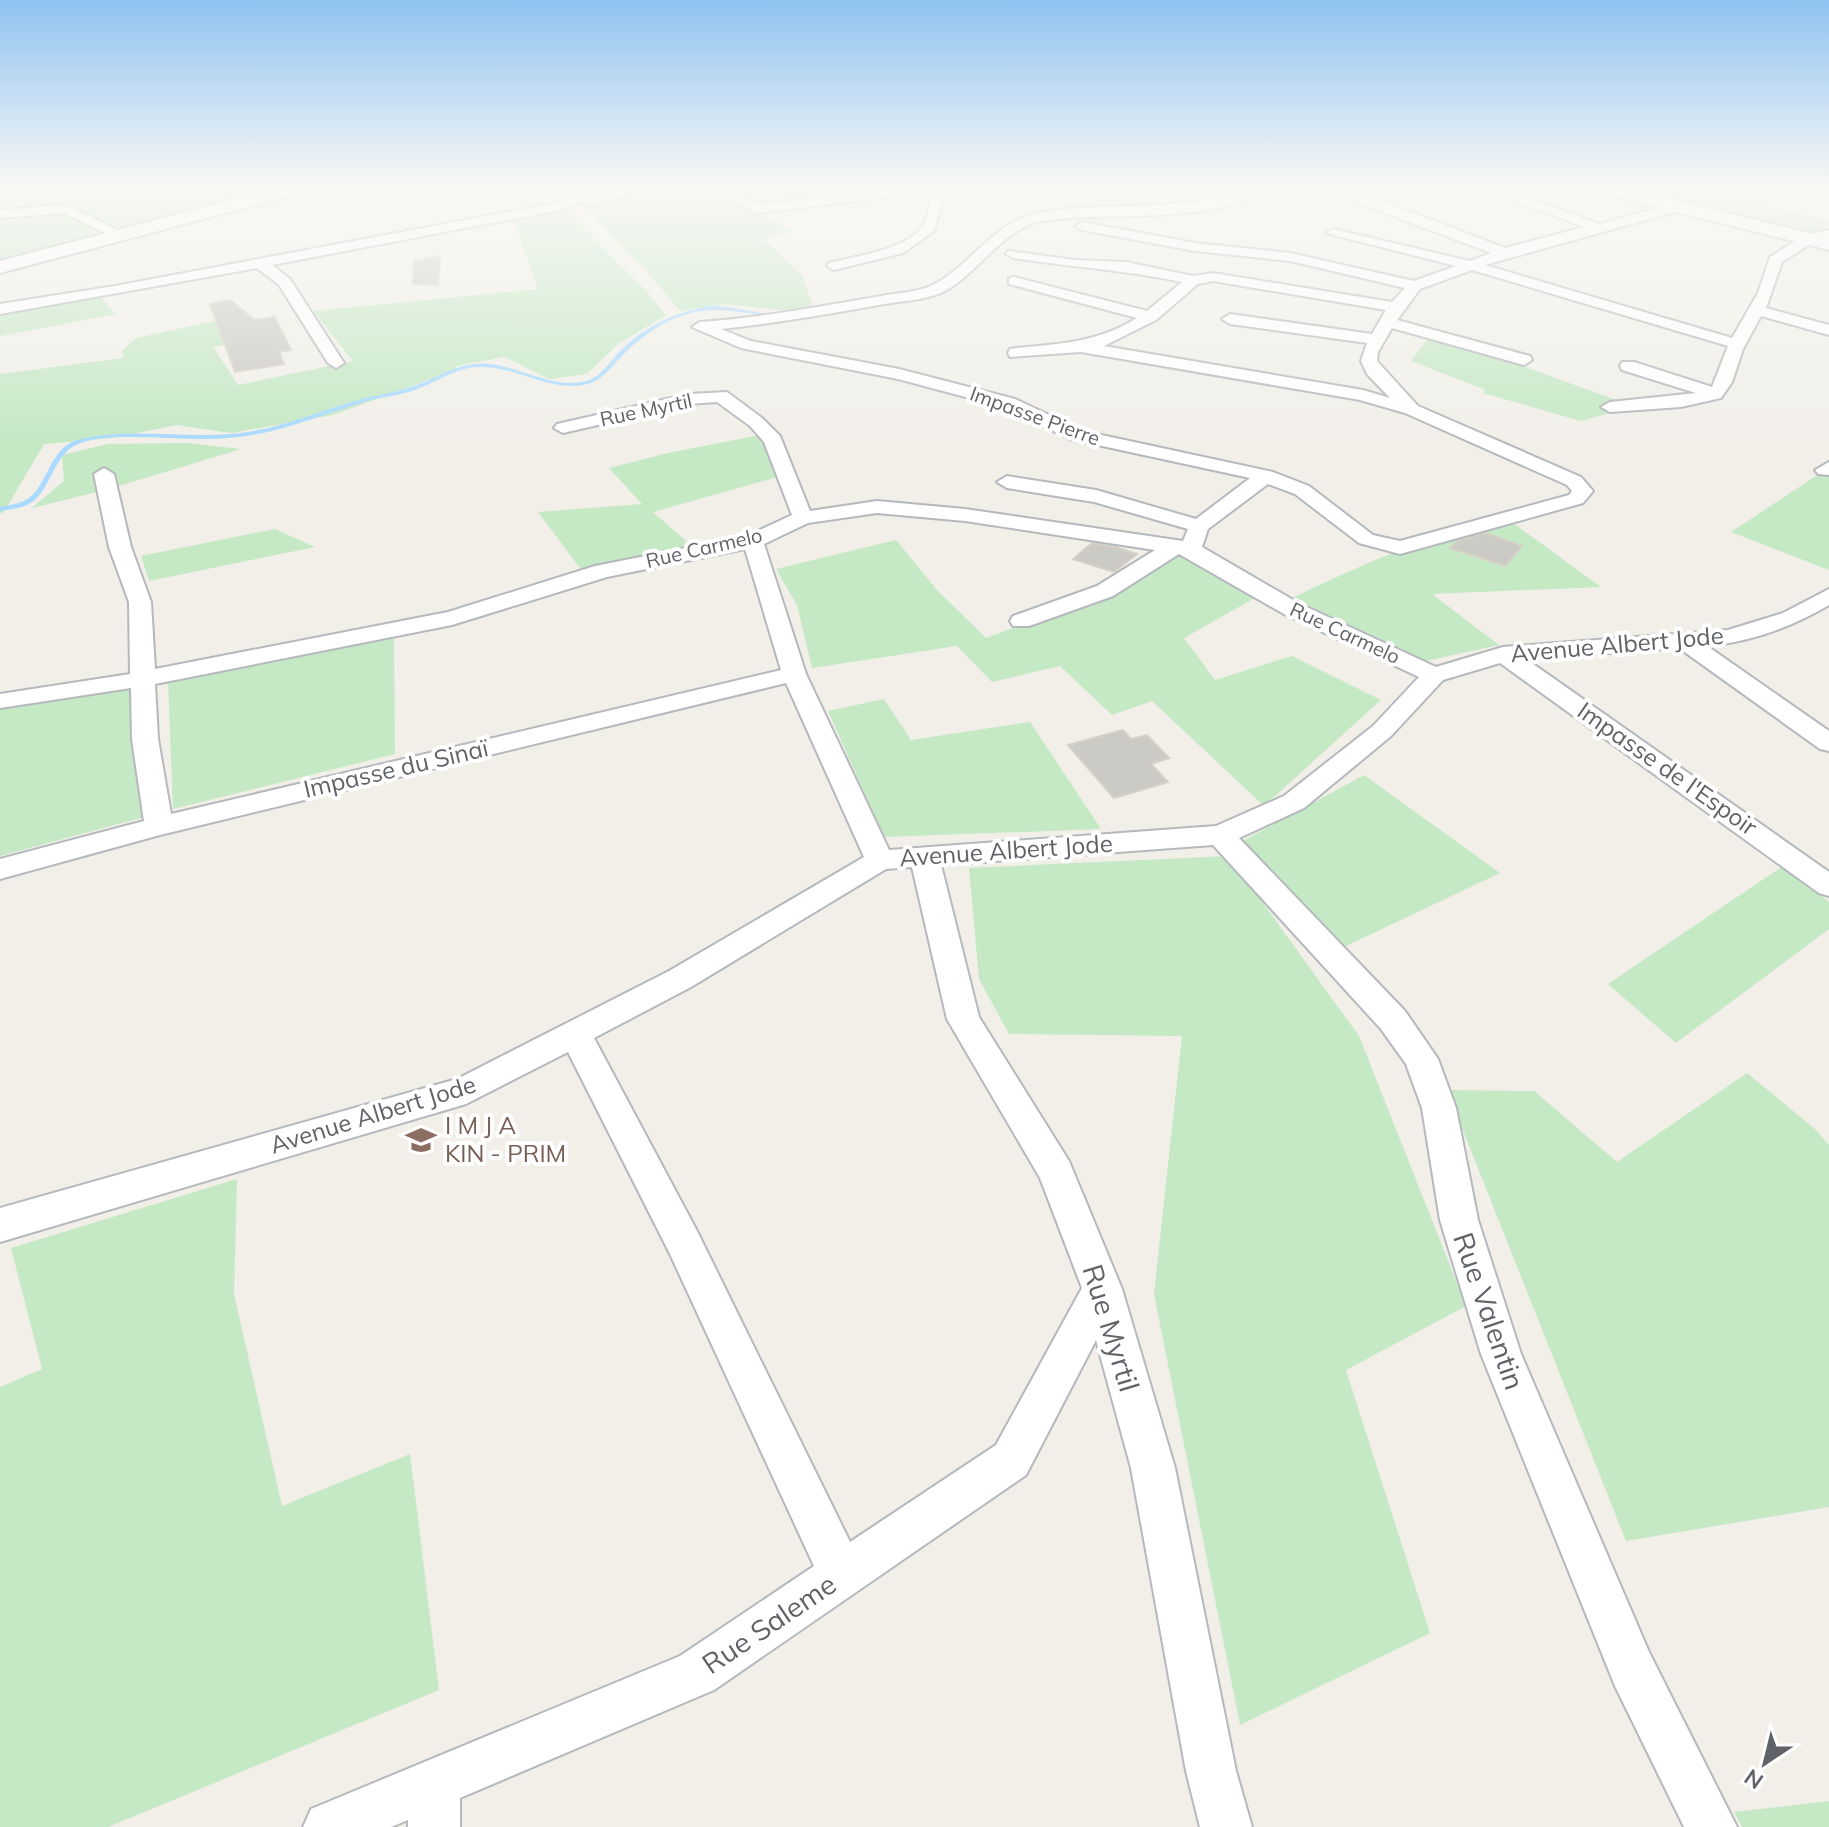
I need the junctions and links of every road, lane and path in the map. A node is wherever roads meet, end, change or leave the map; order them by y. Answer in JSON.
{"nodes":[{"id":1,"x":212,"y":271,"type":"edge"},
{"id":2,"x":271,"y":271,"type":"edge"},
{"id":3,"x":963,"y":271,"type":"edge"},
{"id":4,"x":1151,"y":271,"type":"edge"},
{"id":5,"x":1351,"y":271,"type":"edge"},
{"id":6,"x":1450,"y":271,"type":"edge"},
{"id":7,"x":1492,"y":271,"type":"edge"},
{"id":8,"x":1774,"y":271,"type":"edge"},
{"id":9,"x":1193,"y":280,"type":"junction"},
{"id":10,"x":1014,"y":281,"type":"dead end"},
{"id":11,"x":1415,"y":286,"type":"junction"},
{"id":12,"x":0,"y":309,"type":"edge"},
{"id":13,"x":1759,"y":311,"type":"junction"},
{"id":14,"x":1392,"y":314,"type":"junction"},
{"id":15,"x":1150,"y":317,"type":"junction"},
{"id":16,"x":1230,"y":319,"type":"dead end"},
{"id":17,"x":840,"y":326,"type":"dead end"},
{"id":18,"x":1829,"y":330,"type":"edge"},
{"id":19,"x":1379,"y":340,"type":"junction"},
{"id":20,"x":1737,"y":344,"type":"junction"},
{"id":21,"x":747,"y":345,"type":"junction"},
{"id":22,"x":1081,"y":347,"type":"junction"},
{"id":23,"x":1016,"y":353,"type":"dead end"},
{"id":24,"x":1524,"y":360,"type":"dead end"},
{"id":25,"x":336,"y":363,"type":"dead end"},
{"id":26,"x":1628,"y":366,"type":"dead end"},
{"id":27,"x":1715,"y":394,"type":"junction"},
{"id":28,"x":1610,"y":407,"type":"dead end"},
{"id":29,"x":1412,"y":410,"type":"junction"},
{"id":30,"x":563,"y":428,"type":"dead end"},
{"id":31,"x":104,"y":474,"type":"dead end"},
{"id":32,"x":1266,"y":476,"type":"junction"},
{"id":33,"x":1007,"y":482,"type":"dead end"},
{"id":34,"x":803,"y":518,"type":"junction"},
{"id":35,"x":1199,"y":526,"type":"junction"},
{"id":36,"x":753,"y":541,"type":"junction"},
{"id":37,"x":1183,"y":548,"type":"junction"},
{"id":38,"x":1829,"y":596,"type":"edge"},
{"id":39,"x":1021,"y":621,"type":"dead end"},
{"id":40,"x":1683,"y":640,"type":"junction"},
{"id":41,"x":1503,"y":654,"type":"junction"},
{"id":42,"x":794,"y":674,"type":"junction"},
{"id":43,"x":1434,"y":675,"type":"junction"},
{"id":44,"x":143,"y":679,"type":"junction"},
{"id":45,"x":0,"y":701,"type":"edge"},
{"id":46,"x":1829,"y":743,"type":"edge"},
{"id":47,"x":159,"y":826,"type":"junction"},
{"id":48,"x":1220,"y":835,"type":"junction"},
{"id":49,"x":924,"y":856,"type":"junction"},
{"id":50,"x":880,"y":860,"type":"junction"},
{"id":51,"x":0,"y":869,"type":"edge"},
{"id":52,"x":1829,"y":886,"type":"edge"},
{"id":53,"x":575,"y":1033,"type":"junction"},
{"id":54,"x":0,"y":1225,"type":"edge"},
{"id":55,"x":1102,"y":1289,"type":"junction"},
{"id":56,"x":842,"y":1575,"type":"junction"},
{"id":57,"x":435,"y":1806,"type":"edge"},
{"id":58,"x":329,"y":1827,"type":"edge"},
{"id":59,"x":1226,"y":1827,"type":"edge"},
{"id":60,"x":1711,"y":1827,"type":"edge"}],
"edges":[{"from":1,"to":12,"type":"street"},
{"from":2,"to":25,"type":"street"},
{"from":3,"to":21,"type":"street","name":"Impasse Pierre"},
{"from":4,"to":9,"type":"street"},
{"from":5,"to":11,"type":"street"},
{"from":6,"to":11,"type":"street"},
{"from":7,"to":20,"type":"street"},
{"from":8,"to":13,"type":"street"},
{"from":9,"to":14,"type":"street"},
{"from":9,"to":15,"type":"street"},
{"from":10,"to":15,"type":"street"},
{"from":11,"to":14,"type":"street"},
{"from":13,"to":18,"type":"street"},
{"from":13,"to":20,"type":"street"},
{"from":14,"to":19,"type":"street"},
{"from":14,"to":24,"type":"street"},
{"from":15,"to":22,"type":"street"},
{"from":16,"to":19,"type":"street"},
{"from":17,"to":21,"type":"street"},
{"from":19,"to":29,"type":"street"},
{"from":20,"to":27,"type":"street"},
{"from":21,"to":32,"type":"street","name":"Impasse Pierre"},
{"from":22,"to":23,"type":"street"},
{"from":22,"to":29,"type":"street"},
{"from":26,"to":27,"type":"street"},
{"from":27,"to":28,"type":"street"},
{"from":29,"to":32,"type":"street","name":"Impasse Pierre"},
{"from":30,"to":34,"type":"street","name":"Rue Myrtil"},
{"from":31,"to":44,"type":"street"},
{"from":32,"to":35,"type":"street"},
{"from":33,"to":35,"type":"street"},
{"from":34,"to":36,"type":"street","name":"Rue Carmelo"},
{"from":34,"to":37,"type":"street","name":"Rue Carmelo"},
{"from":35,"to":37,"type":"street"},
{"from":36,"to":42,"type":"street"},
{"from":36,"to":44,"type":"street","name":"Rue Carmelo"},
{"from":37,"to":39,"type":"street"},
{"from":37,"to":43,"type":"street","name":"Rue Carmelo"},
{"from":38,"to":40,"type":"street","name":"Avenue Albert Jode"},
{"from":40,"to":41,"type":"street","name":"Avenue Albert Jode"},
{"from":40,"to":46,"type":"street"},
{"from":41,"to":43,"type":"street","name":"Avenue Albert Jode"},
{"from":41,"to":52,"type":"street","name":"Impasse de l'Espoir"},
{"from":42,"to":47,"type":"street","name":"Impasse du Sinaï"},
{"from":42,"to":50,"type":"street"},
{"from":43,"to":48,"type":"street","name":"Avenue Albert Jode"},
{"from":44,"to":45,"type":"street","name":"Rue Carmelo"},
{"from":44,"to":47,"type":"street"},
{"from":47,"to":51,"type":"street","name":"Impasse du Sinaï"},
{"from":48,"to":49,"type":"street","name":"Avenue Albert Jode"},
{"from":48,"to":60,"type":"street","name":"Rue Valentin"},
{"from":49,"to":50,"type":"street","name":"Avenue Albert Jode"},
{"from":49,"to":55,"type":"street","name":"Rue Myrtil"},
{"from":50,"to":53,"type":"street","name":"Avenue Albert Jode"},
{"from":53,"to":54,"type":"street","name":"Avenue Albert Jode"},
{"from":53,"to":56,"type":"street"},
{"from":55,"to":56,"type":"street","name":"Rue Saleme"},
{"from":55,"to":59,"type":"street","name":"Rue Myrtil"},
{"from":56,"to":57,"type":"street","name":"Rue Saleme"},
{"from":57,"to":58,"type":"street","name":"Rue Saleme"}]}
